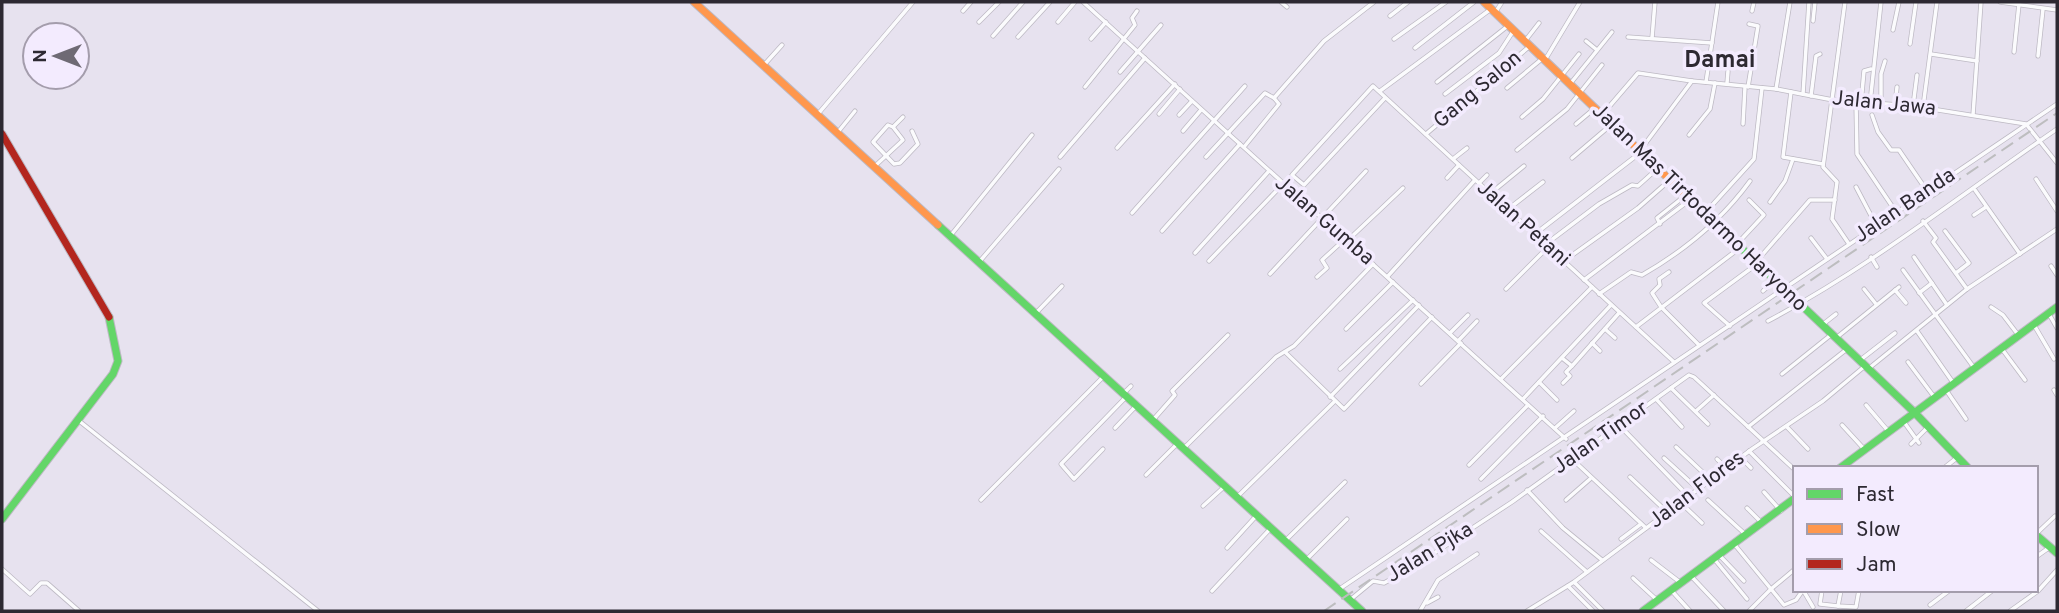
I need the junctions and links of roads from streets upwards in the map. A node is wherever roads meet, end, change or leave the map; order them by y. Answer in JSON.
{"nodes":[{"id":1,"x":694,"y":2,"type":"edge"},
{"id":2,"x":913,"y":2,"type":"edge"},
{"id":3,"x":971,"y":2,"type":"edge"},
{"id":4,"x":999,"y":2,"type":"edge"},
{"id":5,"x":1023,"y":2,"type":"edge"},
{"id":6,"x":1050,"y":2,"type":"edge"},
{"id":7,"x":1075,"y":2,"type":"edge"},
{"id":8,"x":1083,"y":2,"type":"edge"},
{"id":9,"x":1281,"y":2,"type":"edge"},
{"id":10,"x":1374,"y":2,"type":"edge"},
{"id":11,"x":1408,"y":2,"type":"edge"},
{"id":12,"x":1446,"y":2,"type":"edge"},
{"id":13,"x":1474,"y":2,"type":"edge"},
{"id":14,"x":1484,"y":2,"type":"edge"},
{"id":15,"x":1502,"y":2,"type":"edge"},
{"id":16,"x":1580,"y":2,"type":"edge"},
{"id":17,"x":1656,"y":2,"type":"edge"},
{"id":18,"x":1718,"y":2,"type":"edge"},
{"id":19,"x":1754,"y":2,"type":"edge"},
{"id":20,"x":1790,"y":2,"type":"edge"},
{"id":21,"x":1809,"y":2,"type":"edge"},
{"id":22,"x":1815,"y":2,"type":"edge"},
{"id":23,"x":1845,"y":2,"type":"edge"},
{"id":24,"x":1881,"y":2,"type":"edge"},
{"id":25,"x":1899,"y":2,"type":"edge"},
{"id":26,"x":1916,"y":2,"type":"edge"},
{"id":27,"x":1937,"y":2,"type":"edge"},
{"id":28,"x":1981,"y":2,"type":"edge"},
{"id":29,"x":2002,"y":2,"type":"edge"},
{"id":30,"x":1367,"y":4,"type":"edge"},
{"id":31,"x":2019,"y":4,"type":"junction"},
{"id":32,"x":1287,"y":7,"type":"dead end"},
{"id":33,"x":2043,"y":8,"type":"junction"},
{"id":34,"x":2057,"y":10,"type":"edge"},
{"id":35,"x":963,"y":11,"type":"dead end"},
{"id":36,"x":1138,"y":11,"type":"dead end"},
{"id":37,"x":1493,"y":11,"type":"junction"},
{"id":38,"x":1752,"y":11,"type":"dead end"},
{"id":39,"x":1390,"y":16,"type":"dead end"},
{"id":40,"x":1813,"y":21,"type":"dead end"},
{"id":41,"x":979,"y":22,"type":"dead end"},
{"id":42,"x":1059,"y":22,"type":"dead end"},
{"id":43,"x":1106,"y":22,"type":"junction"},
{"id":44,"x":1539,"y":23,"type":"dead end"},
{"id":45,"x":1749,"y":24,"type":"dead end"},
{"id":46,"x":1161,"y":25,"type":"dead end"},
{"id":47,"x":1511,"y":28,"type":"junction"},
{"id":48,"x":1893,"y":30,"type":"dead end"},
{"id":49,"x":1612,"y":32,"type":"dead end"},
{"id":50,"x":993,"y":36,"type":"dead end"},
{"id":51,"x":1018,"y":37,"type":"dead end"},
{"id":52,"x":1629,"y":37,"type":"dead end"},
{"id":53,"x":1651,"y":38,"type":"junction"},
{"id":54,"x":1091,"y":39,"type":"dead end"},
{"id":55,"x":1124,"y":39,"type":"junction"},
{"id":56,"x":1394,"y":39,"type":"dead end"},
{"id":57,"x":1586,"y":41,"type":"dead end"},
{"id":58,"x":1712,"y":43,"type":"junction"},
{"id":59,"x":1528,"y":44,"type":"junction"},
{"id":60,"x":1910,"y":44,"type":"dead end"},
{"id":61,"x":782,"y":45,"type":"dead end"},
{"id":62,"x":1415,"y":48,"type":"dead end"},
{"id":63,"x":1597,"y":50,"type":"junction"},
{"id":64,"x":1138,"y":51,"type":"junction"},
{"id":65,"x":2014,"y":52,"type":"dead end"},
{"id":66,"x":1579,"y":54,"type":"dead end"},
{"id":67,"x":1820,"y":54,"type":"dead end"},
{"id":68,"x":1931,"y":54,"type":"junction"},
{"id":69,"x":2038,"y":55,"type":"dead end"},
{"id":70,"x":1145,"y":58,"type":"junction"},
{"id":71,"x":1544,"y":59,"type":"junction"},
{"id":72,"x":1885,"y":61,"type":"dead end"},
{"id":73,"x":1978,"y":61,"type":"junction"},
{"id":74,"x":764,"y":65,"type":"junction"},
{"id":75,"x":1602,"y":65,"type":"dead end"},
{"id":76,"x":1871,"y":69,"type":"junction"},
{"id":77,"x":1728,"y":71,"type":"dead end"},
{"id":78,"x":1120,"y":72,"type":"dead end"},
{"id":79,"x":1917,"y":75,"type":"dead end"},
{"id":80,"x":1563,"y":77,"type":"junction"},
{"id":81,"x":1692,"y":81,"type":"junction"},
{"id":82,"x":1437,"y":82,"type":"dead end"},
{"id":83,"x":1706,"y":82,"type":"junction"},
{"id":84,"x":1715,"y":83,"type":"junction"},
{"id":85,"x":1871,"y":83,"type":"junction"},
{"id":86,"x":1881,"y":83,"type":"junction"},
{"id":87,"x":1175,"y":84,"type":"junction"},
{"id":88,"x":1570,"y":84,"type":"junction"},
{"id":89,"x":1727,"y":84,"type":"junction"},
{"id":90,"x":1245,"y":86,"type":"dead end"},
{"id":91,"x":1085,"y":87,"type":"dead end"},
{"id":92,"x":1746,"y":87,"type":"junction"},
{"id":93,"x":1896,"y":87,"type":"dead end"},
{"id":94,"x":1507,"y":88,"type":"dead end"},
{"id":95,"x":1762,"y":88,"type":"junction"},
{"id":96,"x":1180,"y":89,"type":"junction"},
{"id":97,"x":1776,"y":89,"type":"junction"},
{"id":98,"x":1380,"y":91,"type":"junction"},
{"id":99,"x":1791,"y":92,"type":"junction"},
{"id":100,"x":1580,"y":93,"type":"junction"},
{"id":101,"x":1445,"y":94,"type":"dead end"},
{"id":102,"x":1803,"y":94,"type":"junction"},
{"id":103,"x":1811,"y":96,"type":"junction"},
{"id":104,"x":1274,"y":98,"type":"junction"},
{"id":105,"x":1385,"y":98,"type":"junction"},
{"id":106,"x":1833,"y":100,"type":"junction"},
{"id":107,"x":1192,"y":101,"type":"junction"},
{"id":108,"x":1856,"y":102,"type":"junction"},
{"id":109,"x":1861,"y":103,"type":"junction"},
{"id":110,"x":1870,"y":103,"type":"junction"},
{"id":111,"x":1881,"y":104,"type":"junction"},
{"id":112,"x":2057,"y":104,"type":"edge"},
{"id":113,"x":1895,"y":105,"type":"junction"},
{"id":114,"x":1913,"y":106,"type":"junction"},
{"id":115,"x":1923,"y":107,"type":"junction"},
{"id":116,"x":1595,"y":108,"type":"junction"},
{"id":117,"x":1201,"y":110,"type":"junction"},
{"id":118,"x":855,"y":111,"type":"dead end"},
{"id":119,"x":818,"y":114,"type":"junction"},
{"id":120,"x":1159,"y":114,"type":"dead end"},
{"id":121,"x":1179,"y":115,"type":"dead end"},
{"id":122,"x":1602,"y":115,"type":"junction"},
{"id":123,"x":1872,"y":115,"type":"dead end"},
{"id":124,"x":1973,"y":115,"type":"junction"},
{"id":125,"x":903,"y":117,"type":"dead end"},
{"id":126,"x":1522,"y":117,"type":"dead end"},
{"id":127,"x":1212,"y":121,"type":"junction"},
{"id":128,"x":1576,"y":124,"type":"dead end"},
{"id":129,"x":1612,"y":124,"type":"junction"},
{"id":130,"x":1743,"y":124,"type":"dead end"},
{"id":131,"x":2026,"y":124,"type":"junction"},
{"id":132,"x":893,"y":127,"type":"junction"},
{"id":133,"x":2057,"y":129,"type":"edge"},
{"id":134,"x":912,"y":131,"type":"dead end"},
{"id":135,"x":1183,"y":131,"type":"dead end"},
{"id":136,"x":838,"y":132,"type":"junction"},
{"id":137,"x":1227,"y":133,"type":"junction"},
{"id":138,"x":2,"y":134,"type":"edge"},
{"id":139,"x":1426,"y":134,"type":"junction"},
{"id":140,"x":1032,"y":135,"type":"dead end"},
{"id":141,"x":1689,"y":135,"type":"dead end"},
{"id":142,"x":2040,"y":141,"type":"junction"},
{"id":143,"x":1242,"y":145,"type":"junction"},
{"id":144,"x":1117,"y":148,"type":"dead end"},
{"id":145,"x":1467,"y":148,"type":"dead end"},
{"id":146,"x":1517,"y":150,"type":"dead end"},
{"id":147,"x":1641,"y":151,"type":"junction"},
{"id":148,"x":887,"y":155,"type":"junction"},
{"id":149,"x":1060,"y":157,"type":"dead end"},
{"id":150,"x":1206,"y":158,"type":"dead end"},
{"id":151,"x":1572,"y":158,"type":"dead end"},
{"id":152,"x":1453,"y":159,"type":"junction"},
{"id":153,"x":1793,"y":159,"type":"junction"},
{"id":154,"x":2057,"y":163,"type":"edge"},
{"id":155,"x":1823,"y":164,"type":"junction"},
{"id":156,"x":1459,"y":165,"type":"junction"},
{"id":157,"x":875,"y":166,"type":"junction"},
{"id":158,"x":1524,"y":166,"type":"dead end"},
{"id":159,"x":1658,"y":167,"type":"junction"},
{"id":160,"x":1059,"y":169,"type":"dead end"},
{"id":161,"x":1366,"y":171,"type":"dead end"},
{"id":162,"x":1269,"y":172,"type":"junction"},
{"id":163,"x":1487,"y":175,"type":"dead end"},
{"id":164,"x":1447,"y":178,"type":"dead end"},
{"id":165,"x":2036,"y":179,"type":"dead end"},
{"id":166,"x":1671,"y":180,"type":"junction"},
{"id":167,"x":1297,"y":181,"type":"junction"},
{"id":168,"x":1750,"y":181,"type":"dead end"},
{"id":169,"x":1477,"y":182,"type":"junction"},
{"id":170,"x":1543,"y":183,"type":"dead end"},
{"id":171,"x":1283,"y":184,"type":"junction"},
{"id":172,"x":1856,"y":187,"type":"dead end"},
{"id":173,"x":1289,"y":188,"type":"junction"},
{"id":174,"x":1403,"y":188,"type":"dead end"},
{"id":175,"x":1975,"y":190,"type":"junction"},
{"id":176,"x":1927,"y":191,"type":"junction"},
{"id":177,"x":1491,"y":193,"type":"junction"},
{"id":178,"x":1689,"y":196,"type":"junction"},
{"id":179,"x":1749,"y":200,"type":"dead end"},
{"id":180,"x":1835,"y":200,"type":"junction"},
{"id":181,"x":1770,"y":202,"type":"dead end"},
{"id":182,"x":1577,"y":205,"type":"junction"},
{"id":183,"x":1986,"y":207,"type":"junction"},
{"id":184,"x":1507,"y":210,"type":"junction"},
{"id":185,"x":2057,"y":211,"type":"edge"},
{"id":186,"x":1705,"y":212,"type":"junction"},
{"id":187,"x":1896,"y":212,"type":"junction"},
{"id":188,"x":1132,"y":213,"type":"dead end"},
{"id":189,"x":1585,"y":214,"type":"junction"},
{"id":190,"x":1974,"y":215,"type":"dead end"},
{"id":191,"x":1322,"y":220,"type":"junction"},
{"id":192,"x":1923,"y":221,"type":"junction"},
{"id":193,"x":1715,"y":223,"type":"junction"},
{"id":194,"x":1877,"y":225,"type":"junction"},
{"id":195,"x":2057,"y":229,"type":"edge"},
{"id":196,"x":1162,"y":231,"type":"dead end"},
{"id":197,"x":1945,"y":231,"type":"dead end"},
{"id":198,"x":1535,"y":234,"type":"junction"},
{"id":199,"x":951,"y":235,"type":"junction"},
{"id":200,"x":1811,"y":238,"type":"dead end"},
{"id":201,"x":1345,"y":240,"type":"junction"},
{"id":202,"x":1849,"y":244,"type":"junction"},
{"id":203,"x":1547,"y":245,"type":"junction"},
{"id":204,"x":1739,"y":246,"type":"junction"},
{"id":205,"x":1195,"y":253,"type":"dead end"},
{"id":206,"x":2020,"y":255,"type":"junction"},
{"id":207,"x":1871,"y":257,"type":"junction"},
{"id":208,"x":1914,"y":257,"type":"dead end"},
{"id":209,"x":1827,"y":259,"type":"junction"},
{"id":210,"x":980,"y":261,"type":"junction"},
{"id":211,"x":1209,"y":261,"type":"dead end"},
{"id":212,"x":1563,"y":261,"type":"junction"},
{"id":213,"x":1757,"y":263,"type":"junction"},
{"id":214,"x":1373,"y":264,"type":"junction"},
{"id":215,"x":1877,"y":267,"type":"dead end"},
{"id":216,"x":2051,"y":267,"type":"dead end"},
{"id":217,"x":1903,"y":270,"type":"dead end"},
{"id":218,"x":1669,"y":272,"type":"dead end"},
{"id":219,"x":1956,"y":273,"type":"junction"},
{"id":220,"x":1270,"y":274,"type":"dead end"},
{"id":221,"x":2057,"y":275,"type":"edge"},
{"id":222,"x":1388,"y":276,"type":"junction"},
{"id":223,"x":1317,"y":277,"type":"dead end"},
{"id":224,"x":1584,"y":280,"type":"junction"},
{"id":225,"x":1774,"y":280,"type":"junction"},
{"id":226,"x":1393,"y":282,"type":"junction"},
{"id":227,"x":1932,"y":283,"type":"junction"},
{"id":228,"x":1062,"y":286,"type":"dead end"},
{"id":229,"x":1592,"y":287,"type":"junction"},
{"id":230,"x":1506,"y":289,"type":"dead end"},
{"id":231,"x":1784,"y":289,"type":"junction"},
{"id":232,"x":1864,"y":289,"type":"dead end"},
{"id":233,"x":1967,"y":289,"type":"junction"},
{"id":234,"x":1763,"y":291,"type":"dead end"},
{"id":235,"x":1919,"y":293,"type":"junction"},
{"id":236,"x":1599,"y":294,"type":"junction"},
{"id":237,"x":1413,"y":300,"type":"junction"},
{"id":238,"x":1906,"y":303,"type":"dead end"},
{"id":239,"x":1800,"y":304,"type":"junction"},
{"id":240,"x":1419,"y":305,"type":"junction"},
{"id":241,"x":1611,"y":305,"type":"junction"},
{"id":242,"x":1876,"y":305,"type":"junction"},
{"id":243,"x":1947,"y":305,"type":"junction"},
{"id":244,"x":1661,"y":307,"type":"junction"},
{"id":245,"x":1991,"y":307,"type":"dead end"},
{"id":246,"x":2057,"y":307,"type":"edge"},
{"id":247,"x":1037,"y":313,"type":"junction"},
{"id":248,"x":1619,"y":313,"type":"junction"},
{"id":249,"x":1836,"y":314,"type":"dead end"},
{"id":250,"x":2049,"y":314,"type":"junction"},
{"id":251,"x":1468,"y":315,"type":"dead end"},
{"id":252,"x":1936,"y":315,"type":"junction"},
{"id":253,"x":1432,"y":317,"type":"junction"},
{"id":254,"x":1478,"y":321,"type":"dead end"},
{"id":255,"x":1768,"y":321,"type":"dead end"},
{"id":256,"x":1822,"y":325,"type":"junction"},
{"id":257,"x":2034,"y":325,"type":"junction"},
{"id":258,"x":1730,"y":326,"type":"junction"},
{"id":259,"x":1636,"y":327,"type":"junction"},
{"id":260,"x":1605,"y":328,"type":"junction"},
{"id":261,"x":2057,"y":328,"type":"edge"},
{"id":262,"x":1346,"y":329,"type":"dead end"},
{"id":263,"x":1589,"y":329,"type":"junction"},
{"id":264,"x":1917,"y":331,"type":"junction"},
{"id":265,"x":1450,"y":333,"type":"junction"},
{"id":266,"x":1895,"y":333,"type":"dead end"},
{"id":267,"x":1228,"y":335,"type":"dead end"},
{"id":268,"x":2019,"y":335,"type":"junction"},
{"id":269,"x":1834,"y":336,"type":"junction"},
{"id":270,"x":1597,"y":337,"type":"junction"},
{"id":271,"x":1615,"y":338,"type":"dead end"},
{"id":272,"x":1459,"y":342,"type":"junction"},
{"id":273,"x":1575,"y":343,"type":"junction"},
{"id":274,"x":1592,"y":343,"type":"junction"},
{"id":275,"x":1699,"y":345,"type":"junction"},
{"id":276,"x":1847,"y":349,"type":"junction"},
{"id":277,"x":2002,"y":349,"type":"junction"},
{"id":278,"x":1600,"y":351,"type":"dead end"},
{"id":279,"x":1285,"y":352,"type":"junction"},
{"id":280,"x":1584,"y":352,"type":"junction"},
{"id":281,"x":1562,"y":358,"type":"junction"},
{"id":282,"x":2054,"y":359,"type":"dead end"},
{"id":283,"x":1674,"y":362,"type":"junction"},
{"id":284,"x":1908,"y":362,"type":"dead end"},
{"id":285,"x":1864,"y":365,"type":"junction"},
{"id":286,"x":1572,"y":366,"type":"junction"},
{"id":287,"x":1340,"y":369,"type":"dead end"},
{"id":288,"x":1975,"y":369,"type":"junction"},
{"id":289,"x":1782,"y":374,"type":"dead end"},
{"id":290,"x":1104,"y":376,"type":"junction"},
{"id":291,"x":1570,"y":376,"type":"junction"},
{"id":292,"x":1501,"y":379,"type":"junction"},
{"id":293,"x":1574,"y":380,"type":"dead end"},
{"id":294,"x":2025,"y":380,"type":"dead end"},
{"id":295,"x":1539,"y":382,"type":"junction"},
{"id":296,"x":1563,"y":383,"type":"dead end"},
{"id":297,"x":1421,"y":384,"type":"dead end"},
{"id":298,"x":1954,"y":384,"type":"junction"},
{"id":299,"x":1131,"y":386,"type":"dead end"},
{"id":300,"x":1671,"y":388,"type":"junction"},
{"id":301,"x":1946,"y":390,"type":"junction"},
{"id":302,"x":2054,"y":390,"type":"dead end"},
{"id":303,"x":1125,"y":394,"type":"junction"},
{"id":304,"x":1714,"y":395,"type":"junction"},
{"id":305,"x":2057,"y":395,"type":"edge"},
{"id":306,"x":1330,"y":397,"type":"junction"},
{"id":307,"x":1935,"y":398,"type":"junction"},
{"id":308,"x":1523,"y":399,"type":"junction"},
{"id":309,"x":1656,"y":399,"type":"junction"},
{"id":310,"x":1557,"y":400,"type":"dead end"},
{"id":311,"x":1334,"y":402,"type":"junction"},
{"id":312,"x":1137,"y":405,"type":"junction"},
{"id":313,"x":1528,"y":405,"type":"junction"},
{"id":314,"x":1866,"y":405,"type":"dead end"},
{"id":315,"x":1574,"y":411,"type":"dead end"},
{"id":316,"x":1696,"y":411,"type":"junction"},
{"id":317,"x":1915,"y":413,"type":"junction"},
{"id":318,"x":1543,"y":416,"type":"junction"},
{"id":319,"x":1153,"y":419,"type":"junction"},
{"id":320,"x":1966,"y":419,"type":"dead end"},
{"id":321,"x":78,"y":420,"type":"junction"},
{"id":322,"x":1904,"y":422,"type":"junction"},
{"id":323,"x":1709,"y":424,"type":"dead end"},
{"id":324,"x":1842,"y":425,"type":"dead end"},
{"id":325,"x":1620,"y":426,"type":"junction"},
{"id":326,"x":1682,"y":427,"type":"dead end"},
{"id":327,"x":1748,"y":427,"type":"junction"},
{"id":328,"x":1787,"y":427,"type":"junction"},
{"id":329,"x":1928,"y":427,"type":"junction"},
{"id":330,"x":1115,"y":428,"type":"dead end"},
{"id":331,"x":1555,"y":428,"type":"junction"},
{"id":332,"x":1889,"y":432,"type":"junction"},
{"id":333,"x":1915,"y":437,"type":"junction"},
{"id":334,"x":1566,"y":439,"type":"junction"},
{"id":335,"x":1765,"y":443,"type":"junction"},
{"id":336,"x":1911,"y":443,"type":"dead end"},
{"id":337,"x":1919,"y":443,"type":"dead end"},
{"id":338,"x":1181,"y":446,"type":"junction"},
{"id":339,"x":1676,"y":447,"type":"dead end"},
{"id":340,"x":1103,"y":449,"type":"dead end"},
{"id":341,"x":1808,"y":449,"type":"dead end"},
{"id":342,"x":1866,"y":450,"type":"junction"},
{"id":343,"x":1749,"y":451,"type":"junction"},
{"id":344,"x":1958,"y":457,"type":"junction"},
{"id":345,"x":1664,"y":458,"type":"dead end"},
{"id":346,"x":1741,"y":458,"type":"junction"},
{"id":347,"x":1572,"y":459,"type":"junction"},
{"id":348,"x":1717,"y":459,"type":"dead end"},
{"id":349,"x":1469,"y":465,"type":"dead end"},
{"id":350,"x":1844,"y":466,"type":"edge"},
{"id":351,"x":1947,"y":466,"type":"edge"},
{"id":352,"x":1966,"y":466,"type":"edge"},
{"id":353,"x":1727,"y":468,"type":"junction"},
{"id":354,"x":1751,"y":468,"type":"dead end"},
{"id":355,"x":1793,"y":468,"type":"edge"},
{"id":356,"x":1146,"y":475,"type":"dead end"},
{"id":357,"x":1630,"y":477,"type":"dead end"},
{"id":358,"x":1481,"y":479,"type":"dead end"},
{"id":359,"x":1590,"y":479,"type":"junction"},
{"id":360,"x":1712,"y":481,"type":"junction"},
{"id":361,"x":1345,"y":482,"type":"dead end"},
{"id":362,"x":1225,"y":486,"type":"junction"},
{"id":363,"x":1527,"y":490,"type":"junction"},
{"id":364,"x":1699,"y":490,"type":"junction"},
{"id":365,"x":1764,"y":492,"type":"dead end"},
{"id":366,"x":1793,"y":496,"type":"edge"},
{"id":367,"x":1237,"y":497,"type":"junction"},
{"id":368,"x":1689,"y":497,"type":"junction"},
{"id":369,"x":981,"y":500,"type":"dead end"},
{"id":370,"x":1566,"y":500,"type":"dead end"},
{"id":371,"x":1708,"y":500,"type":"dead end"},
{"id":372,"x":1793,"y":500,"type":"edge"},
{"id":373,"x":1512,"y":502,"type":"joint"},
{"id":374,"x":1682,"y":504,"type":"junction"},
{"id":375,"x":1203,"y":506,"type":"dead end"},
{"id":376,"x":1747,"y":508,"type":"dead end"},
{"id":377,"x":1782,"y":511,"type":"junction"},
{"id":378,"x":1667,"y":512,"type":"junction"},
{"id":379,"x":1257,"y":515,"type":"junction"},
{"id":380,"x":2056,"y":516,"type":"edge"},
{"id":381,"x":2,"y":519,"type":"edge"},
{"id":382,"x":1347,"y":519,"type":"dead end"},
{"id":383,"x":1702,"y":523,"type":"dead end"},
{"id":384,"x":1641,"y":524,"type":"junction"},
{"id":385,"x":1763,"y":524,"type":"junction"},
{"id":386,"x":1271,"y":528,"type":"junction"},
{"id":387,"x":1646,"y":528,"type":"junction"},
{"id":388,"x":1541,"y":531,"type":"dead end"},
{"id":389,"x":2038,"y":535,"type":"edge"},
{"id":390,"x":1747,"y":536,"type":"junction"},
{"id":391,"x":2038,"y":537,"type":"edge"},
{"id":392,"x":1621,"y":539,"type":"dead end"},
{"id":393,"x":1285,"y":541,"type":"junction"},
{"id":394,"x":1735,"y":545,"type":"junction"},
{"id":395,"x":2050,"y":547,"type":"junction"},
{"id":396,"x":1227,"y":548,"type":"dead end"},
{"id":397,"x":2057,"y":553,"type":"edge"},
{"id":398,"x":1477,"y":554,"type":"dead end"},
{"id":399,"x":2038,"y":556,"type":"edge"},
{"id":400,"x":1718,"y":558,"type":"junction"},
{"id":401,"x":1651,"y":559,"type":"dead end"},
{"id":402,"x":1306,"y":560,"type":"junction"},
{"id":403,"x":1602,"y":561,"type":"junction"},
{"id":404,"x":2,"y":569,"type":"edge"},
{"id":405,"x":2057,"y":570,"type":"edge"},
{"id":406,"x":1793,"y":571,"type":"edge"},
{"id":407,"x":1587,"y":572,"type":"junction"},
{"id":408,"x":1692,"y":576,"type":"junction"},
{"id":409,"x":1633,"y":578,"type":"dead end"},
{"id":410,"x":1744,"y":581,"type":"dead end"},
{"id":411,"x":1574,"y":582,"type":"junction"},
{"id":412,"x":1681,"y":583,"type":"junction"},
{"id":413,"x":1568,"y":586,"type":"junction"},
{"id":414,"x":1771,"y":589,"type":"junction"},
{"id":415,"x":1338,"y":590,"type":"junction"},
{"id":416,"x":1671,"y":590,"type":"junction"},
{"id":417,"x":1212,"y":591,"type":"dead end"},
{"id":418,"x":2038,"y":591,"type":"edge"},
{"id":419,"x":1802,"y":592,"type":"edge"},
{"id":420,"x":1804,"y":592,"type":"edge"},
{"id":421,"x":1822,"y":592,"type":"edge"},
{"id":422,"x":1841,"y":592,"type":"edge"},
{"id":423,"x":1859,"y":592,"type":"edge"},
{"id":424,"x":1948,"y":592,"type":"edge"},
{"id":425,"x":1990,"y":592,"type":"edge"},
{"id":426,"x":2037,"y":592,"type":"edge"},
{"id":427,"x":1438,"y":597,"type":"dead end"},
{"id":428,"x":1747,"y":599,"type":"dead end"},
{"id":429,"x":1350,"y":600,"type":"junction"},
{"id":430,"x":1658,"y":601,"type":"junction"},
{"id":431,"x":1427,"y":603,"type":"junction"},
{"id":432,"x":1838,"y":606,"type":"junction"},
{"id":433,"x":1930,"y":606,"type":"dead end"},
{"id":434,"x":1813,"y":607,"type":"dead end"},
{"id":435,"x":79,"y":611,"type":"edge"},
{"id":436,"x":318,"y":611,"type":"edge"},
{"id":437,"x":1362,"y":611,"type":"edge"},
{"id":438,"x":1420,"y":611,"type":"edge"},
{"id":439,"x":1527,"y":611,"type":"edge"},
{"id":440,"x":1593,"y":611,"type":"edge"},
{"id":441,"x":1603,"y":611,"type":"edge"},
{"id":442,"x":1643,"y":611,"type":"edge"},
{"id":443,"x":1689,"y":611,"type":"edge"},
{"id":444,"x":1724,"y":611,"type":"edge"},
{"id":445,"x":1749,"y":611,"type":"edge"},
{"id":446,"x":1966,"y":611,"type":"edge"},
{"id":447,"x":2010,"y":611,"type":"edge"}],
"edges":[{"from":1,"to":74,"type":"street"},
{"from":2,"to":119,"type":"street"},
{"from":3,"to":35,"type":"street"},
{"from":4,"to":41,"type":"street"},
{"from":5,"to":50,"type":"street"},
{"from":6,"to":51,"type":"street"},
{"from":7,"to":42,"type":"street"},
{"from":8,"to":43,"type":"street","name":"Jalan Gumba"},
{"from":9,"to":32,"type":"street"},
{"from":10,"to":30,"type":"street"},
{"from":11,"to":39,"type":"street"},
{"from":12,"to":56,"type":"street"},
{"from":13,"to":62,"type":"street"},
{"from":14,"to":37,"type":"street","name":"Jalan Mas Tirtodarmo Haryono"},
{"from":15,"to":37,"type":"street"},
{"from":16,"to":71,"type":"street"},
{"from":17,"to":53,"type":"street"},
{"from":18,"to":58,"type":"street"},
{"from":19,"to":38,"type":"street"},
{"from":20,"to":97,"type":"street"},
{"from":21,"to":102,"type":"street"},
{"from":22,"to":40,"type":"street"},
{"from":23,"to":106,"type":"street"},
{"from":24,"to":76,"type":"street"},
{"from":25,"to":48,"type":"street"},
{"from":26,"to":60,"type":"street"},
{"from":27,"to":68,"type":"street"},
{"from":28,"to":73,"type":"street"},
{"from":29,"to":31,"type":"street"},
{"from":30,"to":104,"type":"street"},
{"from":31,"to":33,"type":"street"},
{"from":31,"to":65,"type":"street"},
{"from":33,"to":34,"type":"street"},
{"from":33,"to":69,"type":"street"},
{"from":36,"to":55,"type":"street"},
{"from":37,"to":47,"type":"street","name":"Jalan Mas Tirtodarmo Haryono"},
{"from":37,"to":98,"type":"street"},
{"from":43,"to":54,"type":"street"},
{"from":43,"to":55,"type":"street","name":"Jalan Gumba"},
{"from":44,"to":59,"type":"street","name":"Gang Salon"},
{"from":45,"to":92,"type":"street"},
{"from":46,"to":64,"type":"street"},
{"from":47,"to":59,"type":"street","name":"Jalan Mas Tirtodarmo Haryono"},
{"from":47,"to":82,"type":"street"},
{"from":47,"to":101,"type":"street"},
{"from":49,"to":63,"type":"street"},
{"from":52,"to":53,"type":"street"},
{"from":53,"to":58,"type":"street"},
{"from":55,"to":64,"type":"street","name":"Jalan Gumba"},
{"from":55,"to":91,"type":"street"},
{"from":57,"to":63,"type":"street"},
{"from":58,"to":83,"type":"street"},
{"from":59,"to":71,"type":"street","name":"Jalan Mas Tirtodarmo Haryono"},
{"from":59,"to":139,"type":"street","name":"Gang Salon"},
{"from":61,"to":74,"type":"street"},
{"from":63,"to":88,"type":"street"},
{"from":64,"to":70,"type":"street","name":"Jalan Gumba"},
{"from":64,"to":78,"type":"street"},
{"from":66,"to":80,"type":"street"},
{"from":67,"to":103,"type":"street"},
{"from":68,"to":73,"type":"street"},
{"from":68,"to":115,"type":"street"},
{"from":70,"to":87,"type":"street","name":"Jalan Gumba"},
{"from":70,"to":149,"type":"street"},
{"from":71,"to":80,"type":"street","name":"Jalan Mas Tirtodarmo Haryono"},
{"from":71,"to":94,"type":"street"},
{"from":72,"to":86,"type":"street"},
{"from":73,"to":124,"type":"street"},
{"from":74,"to":119,"type":"street"},
{"from":75,"to":100,"type":"street"},
{"from":76,"to":85,"type":"street"},
{"from":76,"to":109,"type":"street"},
{"from":77,"to":89,"type":"street"},
{"from":79,"to":114,"type":"street"},
{"from":80,"to":88,"type":"street","name":"Jalan Mas Tirtodarmo Haryono"},
{"from":80,"to":126,"type":"street"},
{"from":81,"to":83,"type":"street","name":"Jalan Jawa"},
{"from":81,"to":122,"type":"street","name":"Jalan Jawa"},
{"from":81,"to":147,"type":"street"},
{"from":83,"to":84,"type":"street","name":"Jalan Jawa"},
{"from":84,"to":89,"type":"street","name":"Jalan Jawa"},
{"from":84,"to":141,"type":"street"},
{"from":85,"to":86,"type":"street"},
{"from":85,"to":110,"type":"street"},
{"from":86,"to":111,"type":"street"},
{"from":87,"to":96,"type":"street","name":"Jalan Gumba"},
{"from":87,"to":144,"type":"street"},
{"from":88,"to":100,"type":"street","name":"Jalan Mas Tirtodarmo Haryono"},
{"from":89,"to":92,"type":"street","name":"Jalan Jawa"},
{"from":90,"to":127,"type":"street"},
{"from":92,"to":95,"type":"street","name":"Jalan Jawa"},
{"from":92,"to":130,"type":"street"},
{"from":93,"to":113,"type":"street"},
{"from":95,"to":97,"type":"street","name":"Jalan Jawa"},
{"from":95,"to":186,"type":"street"},
{"from":96,"to":107,"type":"street","name":"Jalan Gumba"},
{"from":96,"to":120,"type":"street"},
{"from":97,"to":99,"type":"street","name":"Jalan Jawa"},
{"from":98,"to":105,"type":"street","name":"Jalan Petani"},
{"from":98,"to":167,"type":"street","name":"Jalan Petani"},
{"from":99,"to":102,"type":"street","name":"Jalan Jawa"},
{"from":99,"to":153,"type":"street"},
{"from":100,"to":116,"type":"street","name":"Jalan Mas Tirtodarmo Haryono"},
{"from":100,"to":146,"type":"street"},
{"from":102,"to":103,"type":"street","name":"Jalan Jawa"},
{"from":103,"to":106,"type":"street","name":"Jalan Jawa"},
{"from":104,"to":137,"type":"street"},
{"from":104,"to":143,"type":"street"},
{"from":105,"to":139,"type":"street","name":"Jalan Petani"},
{"from":105,"to":167,"type":"street"},
{"from":106,"to":108,"type":"street","name":"Jalan Jawa"},
{"from":106,"to":155,"type":"street"},
{"from":107,"to":117,"type":"street","name":"Jalan Gumba"},
{"from":107,"to":121,"type":"street"},
{"from":108,"to":109,"type":"street","name":"Jalan Jawa"},
{"from":108,"to":187,"type":"street"},
{"from":109,"to":110,"type":"street","name":"Jalan Jawa"},
{"from":110,"to":111,"type":"street","name":"Jalan Jawa"},
{"from":111,"to":113,"type":"street","name":"Jalan Jawa"},
{"from":112,"to":131,"type":"street","name":"Jalan Banda"},
{"from":113,"to":114,"type":"street","name":"Jalan Jawa"},
{"from":114,"to":115,"type":"street","name":"Jalan Jawa"},
{"from":115,"to":124,"type":"street","name":"Jalan Jawa"},
{"from":116,"to":122,"type":"street","name":"Jalan Mas Tirtodarmo Haryono"},
{"from":116,"to":128,"type":"street"},
{"from":117,"to":127,"type":"street","name":"Jalan Gumba"},
{"from":117,"to":135,"type":"street"},
{"from":118,"to":136,"type":"street"},
{"from":119,"to":136,"type":"street"},
{"from":122,"to":129,"type":"street","name":"Jalan Mas Tirtodarmo Haryono"},
{"from":123,"to":176,"type":"street"},
{"from":124,"to":131,"type":"street","name":"Jalan Jawa"},
{"from":125,"to":132,"type":"street"},
{"from":127,"to":137,"type":"street","name":"Jalan Gumba"},
{"from":127,"to":188,"type":"street"},
{"from":129,"to":147,"type":"street","name":"Jalan Mas Tirtodarmo Haryono"},
{"from":129,"to":151,"type":"street"},
{"from":131,"to":142,"type":"street"},
{"from":131,"to":176,"type":"street","name":"Jalan Banda"},
{"from":132,"to":148,"type":"street"},
{"from":132,"to":148,"type":"street"},
{"from":133,"to":142,"type":"street"},
{"from":134,"to":148,"type":"street"},
{"from":136,"to":157,"type":"street"},
{"from":137,"to":143,"type":"street","name":"Jalan Gumba"},
{"from":137,"to":150,"type":"street"},
{"from":138,"to":321,"type":"street"},
{"from":139,"to":152,"type":"street","name":"Jalan Petani"},
{"from":140,"to":199,"type":"street"},
{"from":142,"to":154,"type":"street"},
{"from":142,"to":175,"type":"street"},
{"from":143,"to":162,"type":"street","name":"Jalan Gumba"},
{"from":143,"to":196,"type":"street"},
{"from":145,"to":152,"type":"street"},
{"from":147,"to":159,"type":"street","name":"Jalan Mas Tirtodarmo Haryono"},
{"from":147,"to":182,"type":"street"},
{"from":148,"to":157,"type":"street"},
{"from":152,"to":156,"type":"street","name":"Jalan Petani"},
{"from":153,"to":155,"type":"street"},
{"from":153,"to":181,"type":"street"},
{"from":155,"to":180,"type":"street"},
{"from":156,"to":164,"type":"street"},
{"from":156,"to":169,"type":"street","name":"Jalan Petani"},
{"from":157,"to":199,"type":"street"},
{"from":158,"to":177,"type":"street"},
{"from":159,"to":166,"type":"street","name":"Jalan Mas Tirtodarmo Haryono"},
{"from":159,"to":189,"type":"street"},
{"from":160,"to":210,"type":"street"},
{"from":161,"to":191,"type":"street"},
{"from":162,"to":171,"type":"street","name":"Jalan Gumba"},
{"from":162,"to":205,"type":"street"},
{"from":163,"to":169,"type":"street"},
{"from":165,"to":185,"type":"street"},
{"from":166,"to":178,"type":"street","name":"Jalan Mas Tirtodarmo Haryono"},
{"from":166,"to":212,"type":"street"},
{"from":167,"to":173,"type":"street"},
{"from":168,"to":193,"type":"street"},
{"from":169,"to":177,"type":"street","name":"Jalan Petani"},
{"from":169,"to":222,"type":"street"},
{"from":170,"to":184,"type":"street"},
{"from":171,"to":173,"type":"street","name":"Jalan Gumba"},
{"from":171,"to":211,"type":"street"},
{"from":172,"to":194,"type":"street"},
{"from":173,"to":191,"type":"street","name":"Jalan Gumba"},
{"from":174,"to":201,"type":"street"},
{"from":175,"to":183,"type":"street"},
{"from":175,"to":192,"type":"street"},
{"from":176,"to":187,"type":"street","name":"Jalan Banda"},
{"from":177,"to":184,"type":"street","name":"Jalan Petani"},
{"from":178,"to":186,"type":"street","name":"Jalan Mas Tirtodarmo Haryono"},
{"from":178,"to":224,"type":"street"},
{"from":179,"to":204,"type":"street"},
{"from":180,"to":202,"type":"street"},
{"from":180,"to":213,"type":"street"},
{"from":182,"to":189,"type":"street"},
{"from":182,"to":198,"type":"street"},
{"from":183,"to":190,"type":"street"},
{"from":183,"to":206,"type":"street"},
{"from":184,"to":198,"type":"street","name":"Jalan Petani"},
{"from":186,"to":193,"type":"street","name":"Jalan Mas Tirtodarmo Haryono"},
{"from":187,"to":194,"type":"street","name":"Jalan Banda"},
{"from":189,"to":203,"type":"street"},
{"from":191,"to":201,"type":"street","name":"Jalan Gumba"},
{"from":191,"to":220,"type":"street"},
{"from":192,"to":207,"type":"street"},
{"from":192,"to":219,"type":"street"},
{"from":193,"to":204,"type":"street","name":"Jalan Mas Tirtodarmo Haryono"},
{"from":193,"to":236,"type":"street"},
{"from":194,"to":202,"type":"street","name":"Jalan Banda"},
{"from":195,"to":206,"type":"street"},
{"from":197,"to":219,"type":"street"},
{"from":198,"to":203,"type":"street","name":"Jalan Petani"},
{"from":199,"to":210,"type":"street"},
{"from":200,"to":209,"type":"street"},
{"from":201,"to":214,"type":"street","name":"Jalan Gumba"},
{"from":201,"to":223,"type":"street"},
{"from":202,"to":209,"type":"street","name":"Jalan Banda"},
{"from":203,"to":212,"type":"street","name":"Jalan Petani"},
{"from":203,"to":230,"type":"street"},
{"from":204,"to":213,"type":"street","name":"Jalan Mas Tirtodarmo Haryono"},
{"from":204,"to":244,"type":"street"},
{"from":206,"to":233,"type":"street"},
{"from":207,"to":215,"type":"street"},
{"from":207,"to":239,"type":"street"},
{"from":208,"to":227,"type":"street"},
{"from":209,"to":231,"type":"street","name":"Jalan Banda"},
{"from":210,"to":247,"type":"street"},
{"from":212,"to":224,"type":"street","name":"Jalan Petani"},
{"from":213,"to":225,"type":"street","name":"Jalan Mas Tirtodarmo Haryono"},
{"from":213,"to":258,"type":"street"},
{"from":214,"to":222,"type":"street","name":"Jalan Gumba"},
{"from":214,"to":279,"type":"street"},
{"from":216,"to":221,"type":"street"},
{"from":217,"to":235,"type":"street"},
{"from":218,"to":244,"type":"street"},
{"from":219,"to":233,"type":"street"},
{"from":222,"to":226,"type":"street","name":"Jalan Gumba"},
{"from":224,"to":229,"type":"street","name":"Jalan Petani"},
{"from":225,"to":231,"type":"street","name":"Jalan Mas Tirtodarmo Haryono"},
{"from":225,"to":234,"type":"street"},
{"from":226,"to":237,"type":"street","name":"Jalan Gumba"},
{"from":226,"to":262,"type":"street"},
{"from":227,"to":235,"type":"street"},
{"from":227,"to":243,"type":"street"},
{"from":228,"to":247,"type":"street"},
{"from":229,"to":236,"type":"street","name":"Jalan Petani"},
{"from":229,"to":292,"type":"street"},
{"from":231,"to":239,"type":"street","name":"Jalan Mas Tirtodarmo Haryono"},
{"from":231,"to":258,"type":"street"},
{"from":232,"to":242,"type":"street"},
{"from":233,"to":243,"type":"street"},
{"from":235,"to":252,"type":"street"},
{"from":236,"to":241,"type":"street","name":"Jalan Petani"},
{"from":237,"to":240,"type":"street","name":"Jalan Gumba"},
{"from":237,"to":287,"type":"street"},
{"from":238,"to":242,"type":"street"},
{"from":239,"to":255,"type":"street"},
{"from":239,"to":256,"type":"street","name":"Jalan Mas Tirtodarmo Haryono"},
{"from":240,"to":253,"type":"street","name":"Jalan Gumba"},
{"from":240,"to":306,"type":"street"},
{"from":241,"to":248,"type":"street","name":"Jalan Petani"},
{"from":241,"to":263,"type":"street"},
{"from":242,"to":269,"type":"street"},
{"from":243,"to":252,"type":"street"},
{"from":244,"to":259,"type":"street"},
{"from":244,"to":275,"type":"street"},
{"from":245,"to":268,"type":"street"},
{"from":246,"to":250,"type":"street"},
{"from":247,"to":290,"type":"street"},
{"from":248,"to":259,"type":"street","name":"Jalan Petani"},
{"from":248,"to":260,"type":"street"},
{"from":249,"to":256,"type":"street"},
{"from":250,"to":257,"type":"street"},
{"from":250,"to":261,"type":"street"},
{"from":251,"to":265,"type":"street"},
{"from":252,"to":264,"type":"street"},
{"from":252,"to":288,"type":"street"},
{"from":253,"to":265,"type":"street","name":"Jalan Gumba"},
{"from":253,"to":311,"type":"street"},
{"from":254,"to":272,"type":"street"},
{"from":256,"to":269,"type":"street","name":"Jalan Mas Tirtodarmo Haryono"},
{"from":257,"to":268,"type":"street"},
{"from":257,"to":282,"type":"street"},
{"from":258,"to":275,"type":"street"},
{"from":259,"to":283,"type":"street","name":"Jalan Petani"},
{"from":260,"to":270,"type":"street"},
{"from":260,"to":271,"type":"street"},
{"from":263,"to":270,"type":"street"},
{"from":263,"to":273,"type":"street"},
{"from":264,"to":285,"type":"street"},
{"from":264,"to":298,"type":"street"},
{"from":265,"to":272,"type":"street","name":"Jalan Gumba"},
{"from":266,"to":285,"type":"street"},
{"from":267,"to":319,"type":"street"},
{"from":268,"to":277,"type":"street"},
{"from":269,"to":276,"type":"street","name":"Jalan Mas Tirtodarmo Haryono"},
{"from":269,"to":289,"type":"street"},
{"from":270,"to":274,"type":"street"},
{"from":272,"to":292,"type":"street","name":"Jalan Gumba"},
{"from":272,"to":297,"type":"street"},
{"from":273,"to":280,"type":"street"},
{"from":273,"to":281,"type":"street"},
{"from":274,"to":278,"type":"street"},
{"from":274,"to":280,"type":"street"},
{"from":275,"to":283,"type":"street"},
{"from":276,"to":285,"type":"street","name":"Jalan Mas Tirtodarmo Haryono"},
{"from":276,"to":327,"type":"street"},
{"from":277,"to":288,"type":"street"},
{"from":277,"to":294,"type":"street"},
{"from":279,"to":306,"type":"street"},
{"from":279,"to":338,"type":"street"},
{"from":280,"to":286,"type":"street"},
{"from":281,"to":286,"type":"street"},
{"from":281,"to":295,"type":"street"},
{"from":283,"to":334,"type":"street"},
{"from":284,"to":307,"type":"street"},
{"from":285,"to":317,"type":"street","name":"Jalan Mas Tirtodarmo Haryono"},
{"from":285,"to":328,"type":"street","name":"Jalan Flores"},
{"from":286,"to":291,"type":"street"},
{"from":288,"to":298,"type":"street"},
{"from":290,"to":303,"type":"street"},
{"from":290,"to":369,"type":"street"},
{"from":291,"to":293,"type":"street"},
{"from":291,"to":296,"type":"street"},
{"from":292,"to":308,"type":"street","name":"Jalan Gumba"},
{"from":295,"to":308,"type":"street"},
{"from":295,"to":310,"type":"street"},
{"from":298,"to":301,"type":"street"},
{"from":299,"to":303,"type":"street"},
{"from":300,"to":304,"type":"street","name":"Jalan Timor"},
{"from":300,"to":309,"type":"street","name":"Jalan Timor"},
{"from":300,"to":316,"type":"street"},
{"from":301,"to":307,"type":"street"},
{"from":301,"to":320,"type":"street"},
{"from":302,"to":305,"type":"street"},
{"from":303,"to":312,"type":"street"},
{"from":303,"to":340,"type":"street"},
{"from":304,"to":316,"type":"street"},
{"from":304,"to":327,"type":"street"},
{"from":306,"to":311,"type":"street"},
{"from":307,"to":317,"type":"street"},
{"from":308,"to":313,"type":"street","name":"Jalan Gumba"},
{"from":309,"to":325,"type":"street","name":"Jalan Timor"},
{"from":309,"to":326,"type":"street"},
{"from":311,"to":367,"type":"street"},
{"from":312,"to":319,"type":"street"},
{"from":312,"to":330,"type":"street"},
{"from":313,"to":318,"type":"street","name":"Jalan Gumba"},
{"from":313,"to":349,"type":"street"},
{"from":314,"to":332,"type":"street"},
{"from":315,"to":331,"type":"street"},
{"from":316,"to":323,"type":"street"},
{"from":317,"to":322,"type":"street"},
{"from":317,"to":329,"type":"street","name":"Jalan Mas Tirtodarmo Haryono"},
{"from":318,"to":331,"type":"street","name":"Jalan Gumba"},
{"from":318,"to":358,"type":"street"},
{"from":319,"to":338,"type":"street"},
{"from":321,"to":381,"type":"street"},
{"from":321,"to":436,"type":"street"},
{"from":322,"to":332,"type":"street"},
{"from":322,"to":333,"type":"street"},
{"from":324,"to":342,"type":"street"},
{"from":325,"to":347,"type":"street","name":"Jalan Timor"},
{"from":325,"to":368,"type":"street"},
{"from":327,"to":335,"type":"street"},
{"from":328,"to":335,"type":"street","name":"Jalan Flores"},
{"from":328,"to":341,"type":"street"},
{"from":329,"to":333,"type":"street"},
{"from":329,"to":344,"type":"street","name":"Jalan Mas Tirtodarmo Haryono"},
{"from":331,"to":334,"type":"street","name":"Jalan Gumba"},
{"from":332,"to":342,"type":"street"},
{"from":333,"to":336,"type":"street"},
{"from":333,"to":337,"type":"street"},
{"from":334,"to":415,"type":"street"},
{"from":335,"to":343,"type":"street","name":"Jalan Flores"},
{"from":335,"to":355,"type":"street"},
{"from":338,"to":356,"type":"street"},
{"from":338,"to":362,"type":"street"},
{"from":339,"to":360,"type":"street"},
{"from":342,"to":350,"type":"street"},
{"from":343,"to":346,"type":"street","name":"Jalan Flores"},
{"from":343,"to":366,"type":"street"},
{"from":344,"to":351,"type":"street"},
{"from":344,"to":352,"type":"street","name":"Jalan Mas Tirtodarmo Haryono"},
{"from":345,"to":364,"type":"street"},
{"from":346,"to":353,"type":"street","name":"Jalan Flores"},
{"from":346,"to":354,"type":"street"},
{"from":347,"to":359,"type":"street"},
{"from":347,"to":363,"type":"street","name":"Jalan Timor"},
{"from":348,"to":353,"type":"street"},
{"from":353,"to":360,"type":"street","name":"Jalan Flores"},
{"from":357,"to":378,"type":"street"},
{"from":359,"to":370,"type":"street"},
{"from":359,"to":384,"type":"street"},
{"from":360,"to":364,"type":"street","name":"Jalan Flores"},
{"from":361,"to":393,"type":"street"},
{"from":362,"to":367,"type":"street"},
{"from":362,"to":375,"type":"street"},
{"from":363,"to":373,"type":"street","name":"Jalan Timor"},
{"from":363,"to":403,"type":"street"},
{"from":364,"to":368,"type":"street","name":"Jalan Flores"},
{"from":365,"to":377,"type":"street"},
{"from":367,"to":379,"type":"street"},
{"from":368,"to":374,"type":"street","name":"Jalan Flores"},
{"from":371,"to":390,"type":"street"},
{"from":372,"to":377,"type":"street"},
{"from":373,"to":429,"type":"street","name":"Jalan Pjka"},
{"from":374,"to":378,"type":"street","name":"Jalan Flores"},
{"from":374,"to":383,"type":"street"},
{"from":376,"to":385,"type":"street"},
{"from":377,"to":385,"type":"street"},
{"from":378,"to":387,"type":"street","name":"Jalan Flores"},
{"from":379,"to":386,"type":"street"},
{"from":379,"to":396,"type":"street"},
{"from":380,"to":389,"type":"street"},
{"from":382,"to":402,"type":"street"},
{"from":384,"to":387,"type":"street"},
{"from":384,"to":392,"type":"street"},
{"from":385,"to":390,"type":"street"},
{"from":386,"to":393,"type":"street"},
{"from":386,"to":417,"type":"street"},
{"from":387,"to":403,"type":"street","name":"Jalan Flores"},
{"from":388,"to":407,"type":"street"},
{"from":390,"to":394,"type":"street"},
{"from":391,"to":395,"type":"street"},
{"from":393,"to":402,"type":"street"},
{"from":394,"to":400,"type":"street"},
{"from":394,"to":414,"type":"street"},
{"from":395,"to":397,"type":"street"},
{"from":395,"to":399,"type":"street"},
{"from":398,"to":431,"type":"street"},
{"from":400,"to":408,"type":"street"},
{"from":400,"to":410,"type":"street"},
{"from":400,"to":428,"type":"street"},
{"from":401,"to":412,"type":"street"},
{"from":402,"to":415,"type":"street"},
{"from":403,"to":407,"type":"street","name":"Jalan Flores"},
{"from":404,"to":435,"type":"street"},
{"from":405,"to":418,"type":"street"},
{"from":406,"to":414,"type":"street"},
{"from":407,"to":411,"type":"street","name":"Jalan Flores"},
{"from":408,"to":412,"type":"street"},
{"from":408,"to":444,"type":"street"},
{"from":409,"to":430,"type":"street"},
{"from":411,"to":413,"type":"street","name":"Jalan Flores"},
{"from":411,"to":441,"type":"street"},
{"from":412,"to":416,"type":"street"},
{"from":413,"to":439,"type":"street","name":"Jalan Flores"},
{"from":413,"to":440,"type":"street"},
{"from":414,"to":419,"type":"street"},
{"from":414,"to":445,"type":"street"},
{"from":415,"to":429,"type":"street"},
{"from":416,"to":430,"type":"street"},
{"from":416,"to":443,"type":"street"},
{"from":420,"to":434,"type":"street"},
{"from":421,"to":432,"type":"street"},
{"from":422,"to":432,"type":"street"},
{"from":423,"to":432,"type":"street"},
{"from":424,"to":433,"type":"street"},
{"from":425,"to":446,"type":"street"},
{"from":426,"to":447,"type":"street"},
{"from":427,"to":431,"type":"street"},
{"from":429,"to":437,"type":"street"},
{"from":430,"to":442,"type":"street"},
{"from":431,"to":438,"type":"street"}]}
